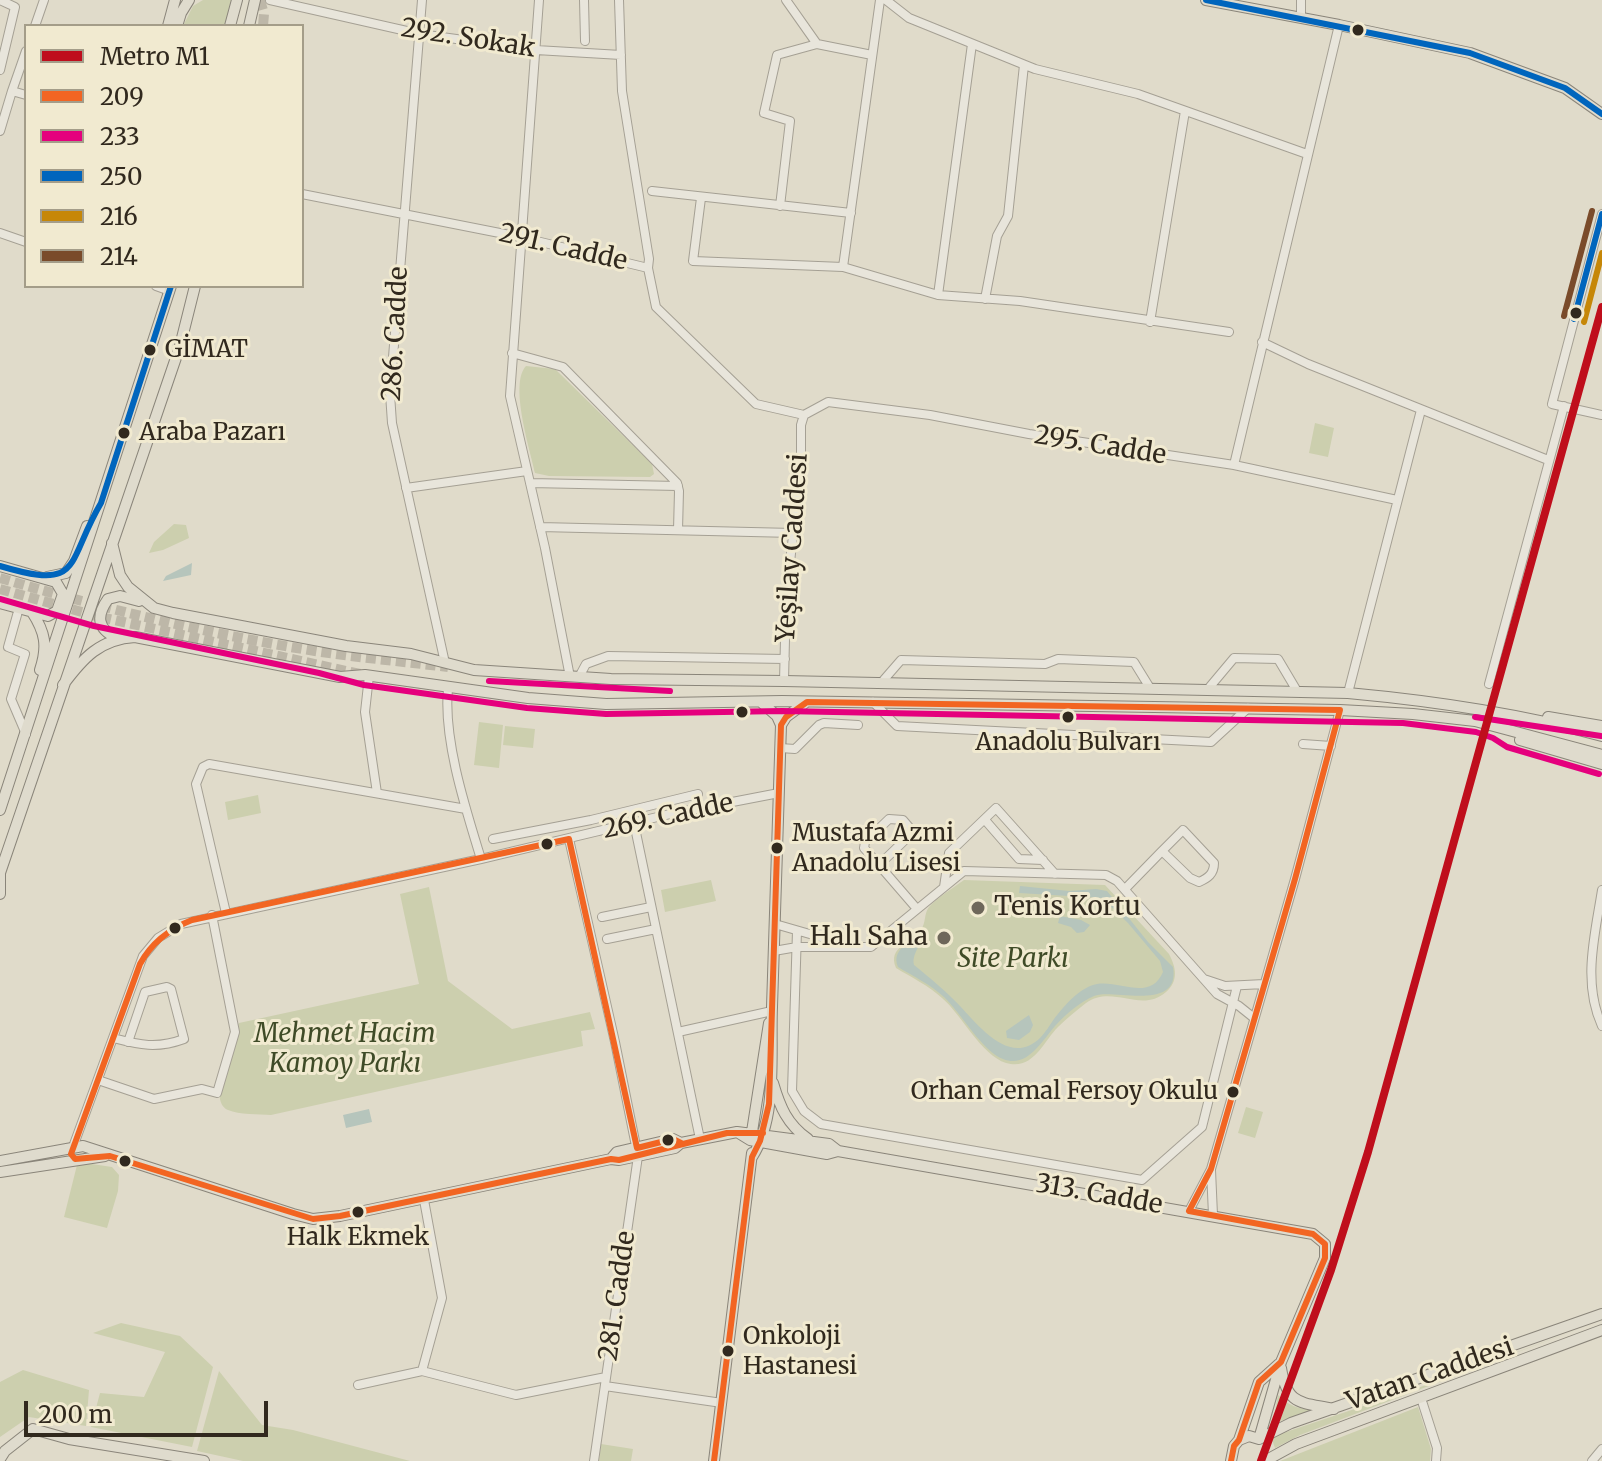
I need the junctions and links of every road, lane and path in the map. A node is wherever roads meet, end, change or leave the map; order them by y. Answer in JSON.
{"nodes":[{"id":1,"x":0,"y":0,"type":"edge"},
{"id":2,"x":44,"y":0,"type":"edge"},
{"id":3,"x":189,"y":0,"type":"edge"},
{"id":4,"x":236,"y":0,"type":"edge"},
{"id":5,"x":255,"y":0,"type":"edge"},
{"id":6,"x":263,"y":0,"type":"edge"},
{"id":7,"x":270,"y":0,"type":"edge"},
{"id":8,"x":422,"y":0,"type":"edge"},
{"id":9,"x":539,"y":0,"type":"edge"},
{"id":10,"x":584,"y":0,"type":"edge"},
{"id":11,"x":619,"y":0,"type":"edge"},
{"id":12,"x":786,"y":0,"type":"edge"},
{"id":13,"x":883,"y":0,"type":"edge"},
{"id":14,"x":1206,"y":0,"type":"edge"},
{"id":15,"x":1301,"y":0,"type":"edge"},
{"id":16,"x":171,"y":2,"type":"edge"},
{"id":17,"x":1301,"y":18,"type":"junction"},
{"id":18,"x":231,"y":21,"type":"edge"},
{"id":19,"x":250,"y":23,"type":"edge"},
{"id":20,"x":36,"y":24,"type":"edge"},
{"id":21,"x":168,"y":24,"type":"edge"},
{"id":22,"x":178,"y":24,"type":"edge"},
{"id":23,"x":1339,"y":25,"type":"junction"},
{"id":24,"x":420,"y":34,"type":"junction"},
{"id":25,"x":585,"y":41,"type":"dead end"},
{"id":26,"x":817,"y":44,"type":"junction"},
{"id":27,"x":972,"y":44,"type":"junction"},
{"id":28,"x":536,"y":50,"type":"junction"},
{"id":29,"x":621,"y":55,"type":"junction"},
{"id":30,"x":872,"y":55,"type":"junction"},
{"id":31,"x":24,"y":57,"type":"edge"},
{"id":32,"x":1024,"y":65,"type":"junction"},
{"id":33,"x":0,"y":70,"type":"edge"},
{"id":34,"x":12,"y":91,"type":"junction"},
{"id":35,"x":24,"y":94,"type":"edge"},
{"id":36,"x":1185,"y":111,"type":"junction"},
{"id":37,"x":1602,"y":114,"type":"edge"},
{"id":38,"x":0,"y":131,"type":"edge"},
{"id":39,"x":1307,"y":154,"type":"junction"},
{"id":40,"x":652,"y":191,"type":"dead end"},
{"id":41,"x":304,"y":194,"type":"edge"},
{"id":42,"x":701,"y":198,"type":"junction"},
{"id":43,"x":780,"y":206,"type":"junction"},
{"id":44,"x":851,"y":213,"type":"junction"},
{"id":45,"x":1602,"y":214,"type":"edge"},
{"id":46,"x":403,"y":215,"type":"junction"},
{"id":47,"x":0,"y":233,"type":"edge"},
{"id":48,"x":520,"y":237,"type":"junction"},
{"id":49,"x":24,"y":241,"type":"edge"},
{"id":50,"x":843,"y":267,"type":"junction"},
{"id":51,"x":648,"y":268,"type":"junction"},
{"id":52,"x":170,"y":288,"type":"edge"},
{"id":53,"x":196,"y":288,"type":"edge"},
{"id":54,"x":938,"y":295,"type":"junction"},
{"id":55,"x":985,"y":299,"type":"junction"},
{"id":56,"x":1150,"y":322,"type":"junction"},
{"id":57,"x":1229,"y":332,"type":"dead end"},
{"id":58,"x":1262,"y":342,"type":"junction"},
{"id":59,"x":512,"y":353,"type":"junction"},
{"id":60,"x":1564,"y":406,"type":"junction"},
{"id":61,"x":1421,"y":410,"type":"junction"},
{"id":62,"x":804,"y":415,"type":"junction"},
{"id":63,"x":1602,"y":415,"type":"edge"},
{"id":64,"x":1548,"y":460,"type":"junction"},
{"id":65,"x":1234,"y":465,"type":"junction"},
{"id":66,"x":527,"y":471,"type":"junction"},
{"id":67,"x":530,"y":483,"type":"junction"},
{"id":68,"x":678,"y":486,"type":"junction"},
{"id":69,"x":406,"y":488,"type":"junction"},
{"id":70,"x":1397,"y":500,"type":"junction"},
{"id":71,"x":101,"y":503,"type":"junction"},
{"id":72,"x":540,"y":527,"type":"junction"},
{"id":73,"x":678,"y":530,"type":"junction"},
{"id":74,"x":793,"y":533,"type":"junction"},
{"id":75,"x":112,"y":543,"type":"junction"},
{"id":76,"x":0,"y":566,"type":"edge"},
{"id":77,"x":41,"y":577,"type":"junction"},
{"id":78,"x":0,"y":603,"type":"edge"},
{"id":79,"x":149,"y":604,"type":"junction"},
{"id":80,"x":19,"y":608,"type":"junction"},
{"id":81,"x":32,"y":612,"type":"junction"},
{"id":82,"x":117,"y":638,"type":"junction"},
{"id":83,"x":25,"y":654,"type":"junction"},
{"id":84,"x":785,"y":659,"type":"junction"},
{"id":85,"x":43,"y":661,"type":"junction"},
{"id":86,"x":445,"y":663,"type":"junction"},
{"id":87,"x":367,"y":676,"type":"junction"},
{"id":88,"x":575,"y":677,"type":"junction"},
{"id":89,"x":784,"y":681,"type":"junction"},
{"id":90,"x":881,"y":683,"type":"junction"},
{"id":91,"x":1489,"y":684,"type":"dead end"},
{"id":92,"x":63,"y":685,"type":"junction"},
{"id":93,"x":1150,"y":688,"type":"junction"},
{"id":94,"x":448,"y":689,"type":"junction"},
{"id":95,"x":1208,"y":689,"type":"junction"},
{"id":96,"x":1297,"y":691,"type":"junction"},
{"id":97,"x":1348,"y":693,"type":"junction"},
{"id":98,"x":761,"y":702,"type":"junction"},
{"id":99,"x":807,"y":702,"type":"junction"},
{"id":100,"x":873,"y":702,"type":"junction"},
{"id":101,"x":1248,"y":708,"type":"junction"},
{"id":102,"x":1340,"y":710,"type":"junction"},
{"id":103,"x":34,"y":712,"type":"junction"},
{"id":104,"x":1503,"y":712,"type":"junction"},
{"id":105,"x":781,"y":725,"type":"junction"},
{"id":106,"x":858,"y":725,"type":"dead end"},
{"id":107,"x":1602,"y":726,"type":"edge"},
{"id":108,"x":1502,"y":729,"type":"junction"},
{"id":109,"x":26,"y":734,"type":"junction"},
{"id":110,"x":1602,"y":736,"type":"edge"},
{"id":111,"x":1303,"y":744,"type":"dead end"},
{"id":112,"x":1331,"y":746,"type":"junction"},
{"id":113,"x":780,"y":748,"type":"junction"},
{"id":114,"x":1602,"y":755,"type":"edge"},
{"id":115,"x":1602,"y":764,"type":"edge"},
{"id":116,"x":377,"y":793,"type":"junction"},
{"id":117,"x":779,"y":793,"type":"junction"},
{"id":118,"x":698,"y":794,"type":"dead end"},
{"id":119,"x":466,"y":809,"type":"junction"},
{"id":120,"x":0,"y":810,"type":"edge"},
{"id":121,"x":591,"y":820,"type":"junction"},
{"id":122,"x":985,"y":820,"type":"junction"},
{"id":123,"x":634,"y":823,"type":"junction"},
{"id":124,"x":593,"y":833,"type":"junction"},
{"id":125,"x":493,"y":839,"type":"dead end"},
{"id":126,"x":569,"y":839,"type":"junction"},
{"id":127,"x":1162,"y":851,"type":"junction"},
{"id":128,"x":481,"y":859,"type":"junction"},
{"id":129,"x":1043,"y":860,"type":"junction"},
{"id":130,"x":879,"y":865,"type":"junction"},
{"id":131,"x":0,"y":874,"type":"edge"},
{"id":132,"x":1055,"y":874,"type":"junction"},
{"id":133,"x":944,"y":887,"type":"junction"},
{"id":134,"x":1125,"y":889,"type":"junction"},
{"id":135,"x":1602,"y":890,"type":"edge"},
{"id":136,"x":0,"y":894,"type":"edge"},
{"id":137,"x":651,"y":907,"type":"junction"},
{"id":138,"x":917,"y":909,"type":"junction"},
{"id":139,"x":226,"y":913,"type":"junction"},
{"id":140,"x":212,"y":915,"type":"junction"},
{"id":141,"x":602,"y":917,"type":"dead end"},
{"id":142,"x":775,"y":924,"type":"junction"},
{"id":143,"x":656,"y":929,"type":"junction"},
{"id":144,"x":797,"y":931,"type":"junction"},
{"id":145,"x":607,"y":939,"type":"dead end"},
{"id":146,"x":841,"y":946,"type":"junction"},
{"id":147,"x":797,"y":947,"type":"junction"},
{"id":148,"x":774,"y":951,"type":"junction"},
{"id":149,"x":1203,"y":979,"type":"junction"},
{"id":150,"x":1264,"y":984,"type":"junction"},
{"id":151,"x":1237,"y":986,"type":"junction"},
{"id":152,"x":1591,"y":997,"type":"junction"},
{"id":153,"x":1602,"y":997,"type":"edge"},
{"id":154,"x":1233,"y":1003,"type":"junction"},
{"id":155,"x":772,"y":1011,"type":"junction"},
{"id":156,"x":1254,"y":1018,"type":"junction"},
{"id":157,"x":1602,"y":1026,"type":"edge"},
{"id":158,"x":678,"y":1032,"type":"junction"},
{"id":159,"x":113,"y":1038,"type":"junction"},
{"id":160,"x":128,"y":1042,"type":"junction"},
{"id":161,"x":771,"y":1077,"type":"junction"},
{"id":162,"x":98,"y":1080,"type":"junction"},
{"id":163,"x":757,"y":1137,"type":"junction"},
{"id":164,"x":700,"y":1139,"type":"junction"},
{"id":165,"x":810,"y":1140,"type":"junction"},
{"id":166,"x":78,"y":1146,"type":"junction"},
{"id":167,"x":838,"y":1151,"type":"junction"},
{"id":168,"x":637,"y":1152,"type":"junction"},
{"id":169,"x":110,"y":1156,"type":"junction"},
{"id":170,"x":79,"y":1158,"type":"junction"},
{"id":171,"x":0,"y":1161,"type":"edge"},
{"id":172,"x":1211,"y":1169,"type":"junction"},
{"id":173,"x":0,"y":1172,"type":"edge"},
{"id":174,"x":424,"y":1200,"type":"junction"},
{"id":175,"x":1189,"y":1211,"type":"junction"},
{"id":176,"x":1213,"y":1215,"type":"junction"},
{"id":177,"x":1602,"y":1314,"type":"edge"},
{"id":178,"x":1602,"y":1330,"type":"edge"},
{"id":179,"x":1281,"y":1362,"type":"junction"},
{"id":180,"x":422,"y":1371,"type":"junction"},
{"id":181,"x":606,"y":1382,"type":"junction"},
{"id":182,"x":358,"y":1385,"type":"dead end"},
{"id":183,"x":1421,"y":1398,"type":"junction"},
{"id":184,"x":722,"y":1403,"type":"junction"},
{"id":185,"x":1335,"y":1409,"type":"junction"},
{"id":186,"x":1259,"y":1439,"type":"junction"},
{"id":187,"x":1239,"y":1440,"type":"junction"},
{"id":188,"x":1602,"y":1449,"type":"edge"},
{"id":189,"x":0,"y":1459,"type":"edge"},
{"id":190,"x":1232,"y":1460,"type":"edge"},
{"id":191,"x":204,"y":1461,"type":"edge"},
{"id":192,"x":594,"y":1461,"type":"edge"},
{"id":193,"x":714,"y":1461,"type":"edge"},
{"id":194,"x":1265,"y":1461,"type":"edge"},
{"id":195,"x":1436,"y":1461,"type":"edge"},
{"id":196,"x":1592,"y":1461,"type":"edge"}],
"edges":[{"from":1,"to":33,"type":"street"},
{"from":2,"to":20,"type":"street"},
{"from":3,"to":22,"type":"main road"},
{"from":4,"to":18,"type":"main road"},
{"from":5,"to":19,"type":"main road"},
{"from":6,"to":19,"type":"main road"},
{"from":7,"to":24,"type":"street","name":"292. Sokak"},
{"from":8,"to":24,"type":"street","name":"286. Cadde"},
{"from":9,"to":28,"type":"street"},
{"from":10,"to":25,"type":"street"},
{"from":11,"to":29,"type":"street"},
{"from":12,"to":26,"type":"street"},
{"from":13,"to":27,"type":"street"},
{"from":13,"to":30,"type":"street"},
{"from":14,"to":17,"type":"main road"},
{"from":15,"to":17,"type":"street"},
{"from":16,"to":21,"type":"main road"},
{"from":17,"to":23,"type":"main road"},
{"from":23,"to":37,"type":"main road"},
{"from":23,"to":39,"type":"street"},
{"from":24,"to":28,"type":"street","name":"292. Sokak"},
{"from":24,"to":46,"type":"street","name":"286. Cadde"},
{"from":26,"to":30,"type":"street"},
{"from":26,"to":43,"type":"street"},
{"from":27,"to":32,"type":"street"},
{"from":27,"to":54,"type":"street"},
{"from":28,"to":29,"type":"street","name":"292. Sokak"},
{"from":28,"to":48,"type":"street"},
{"from":29,"to":51,"type":"street"},
{"from":30,"to":44,"type":"street"},
{"from":31,"to":34,"type":"street"},
{"from":32,"to":36,"type":"street"},
{"from":32,"to":55,"type":"street"},
{"from":34,"to":35,"type":"street"},
{"from":34,"to":38,"type":"street"},
{"from":36,"to":39,"type":"street"},
{"from":36,"to":56,"type":"street"},
{"from":39,"to":58,"type":"street"},
{"from":40,"to":42,"type":"street"},
{"from":41,"to":46,"type":"street","name":"291. Cadde"},
{"from":42,"to":43,"type":"street"},
{"from":42,"to":50,"type":"street"},
{"from":43,"to":44,"type":"street"},
{"from":44,"to":50,"type":"street"},
{"from":45,"to":60,"type":"street"},
{"from":46,"to":48,"type":"street","name":"291. Cadde"},
{"from":46,"to":69,"type":"street","name":"286. Cadde"},
{"from":47,"to":49,"type":"street"},
{"from":48,"to":51,"type":"street","name":"291. Cadde"},
{"from":48,"to":59,"type":"street"},
{"from":50,"to":54,"type":"street"},
{"from":51,"to":62,"type":"street","name":"291. Cadde"},
{"from":52,"to":71,"type":"main road"},
{"from":53,"to":75,"type":"main road"},
{"from":54,"to":55,"type":"street"},
{"from":55,"to":56,"type":"street"},
{"from":56,"to":57,"type":"street"},
{"from":58,"to":61,"type":"street"},
{"from":58,"to":65,"type":"street"},
{"from":59,"to":66,"type":"street"},
{"from":59,"to":68,"type":"street"},
{"from":60,"to":63,"type":"street"},
{"from":60,"to":64,"type":"street"},
{"from":61,"to":64,"type":"street"},
{"from":61,"to":70,"type":"street"},
{"from":62,"to":65,"type":"street","name":"295. Cadde"},
{"from":62,"to":74,"type":"street","name":"Yeşilay Caddesi"},
{"from":64,"to":91,"type":"street"},
{"from":65,"to":70,"type":"street","name":"295. Cadde"},
{"from":66,"to":67,"type":"street"},
{"from":66,"to":69,"type":"street"},
{"from":67,"to":68,"type":"street"},
{"from":67,"to":72,"type":"street"},
{"from":68,"to":73,"type":"street"},
{"from":69,"to":86,"type":"street","name":"286. Cadde"},
{"from":70,"to":97,"type":"street"},
{"from":71,"to":77,"type":"main road"},
{"from":71,"to":103,"type":"main road"},
{"from":72,"to":73,"type":"street"},
{"from":72,"to":88,"type":"street"},
{"from":73,"to":74,"type":"street"},
{"from":74,"to":84,"type":"street","name":"Yeşilay Caddesi"},
{"from":75,"to":79,"type":"main road"},
{"from":75,"to":92,"type":"main road"},
{"from":76,"to":77,"type":"main road"},
{"from":77,"to":81,"type":"main road"},
{"from":78,"to":80,"type":"main road"},
{"from":79,"to":82,"type":"main road"},
{"from":79,"to":86,"type":"main road"},
{"from":80,"to":81,"type":"main road"},
{"from":80,"to":83,"type":"street"},
{"from":81,"to":85,"type":"main road"},
{"from":82,"to":87,"type":"main road"},
{"from":82,"to":92,"type":"main road"},
{"from":83,"to":85,"type":"street"},
{"from":83,"to":109,"type":"street"},
{"from":84,"to":88,"type":"street"},
{"from":84,"to":89,"type":"street","name":"Yeşilay Caddesi"},
{"from":85,"to":103,"type":"main road"},
{"from":86,"to":88,"type":"main road"},
{"from":87,"to":94,"type":"main road"},
{"from":87,"to":116,"type":"street"},
{"from":88,"to":89,"type":"main road"},
{"from":89,"to":90,"type":"main road"},
{"from":90,"to":93,"type":"main road"},
{"from":90,"to":93,"type":"street"},
{"from":92,"to":131,"type":"main road"},
{"from":93,"to":95,"type":"main road"},
{"from":94,"to":98,"type":"main road"},
{"from":94,"to":119,"type":"street"},
{"from":95,"to":96,"type":"main road"},
{"from":95,"to":96,"type":"street"},
{"from":96,"to":97,"type":"main road"},
{"from":97,"to":104,"type":"main road"},
{"from":98,"to":99,"type":"main road"},
{"from":98,"to":105,"type":"main road"},
{"from":99,"to":100,"type":"main road"},
{"from":99,"to":105,"type":"main road"},
{"from":100,"to":101,"type":"main road"},
{"from":100,"to":101,"type":"street"},
{"from":101,"to":102,"type":"main road"},
{"from":102,"to":108,"type":"main road"},
{"from":102,"to":112,"type":"street"},
{"from":103,"to":109,"type":"main road"},
{"from":104,"to":107,"type":"main road"},
{"from":104,"to":110,"type":"main road"},
{"from":105,"to":113,"type":"main road"},
{"from":106,"to":113,"type":"street"},
{"from":108,"to":114,"type":"main road"},
{"from":108,"to":115,"type":"main road"},
{"from":109,"to":120,"type":"main road"},
{"from":111,"to":112,"type":"street"},
{"from":112,"to":150,"type":"street"},
{"from":113,"to":117,"type":"main road"},
{"from":116,"to":119,"type":"street"},
{"from":116,"to":139,"type":"street"},
{"from":117,"to":123,"type":"street","name":"269. Cadde"},
{"from":117,"to":142,"type":"main road"},
{"from":118,"to":121,"type":"street"},
{"from":119,"to":128,"type":"street"},
{"from":121,"to":124,"type":"street"},
{"from":121,"to":125,"type":"street"},
{"from":122,"to":129,"type":"street"},
{"from":122,"to":129,"type":"street"},
{"from":122,"to":133,"type":"street"},
{"from":123,"to":124,"type":"street","name":"269. Cadde"},
{"from":123,"to":137,"type":"street"},
{"from":124,"to":126,"type":"street","name":"269. Cadde"},
{"from":126,"to":128,"type":"street","name":"269. Cadde"},
{"from":126,"to":168,"type":"street"},
{"from":127,"to":127,"type":"street"},
{"from":127,"to":134,"type":"street"},
{"from":128,"to":139,"type":"street","name":"269. Cadde"},
{"from":129,"to":132,"type":"street"},
{"from":130,"to":130,"type":"street"},
{"from":130,"to":138,"type":"street"},
{"from":131,"to":136,"type":"main road"},
{"from":132,"to":133,"type":"street"},
{"from":132,"to":134,"type":"street"},
{"from":133,"to":138,"type":"street"},
{"from":134,"to":149,"type":"street"},
{"from":135,"to":152,"type":"street"},
{"from":137,"to":141,"type":"street"},
{"from":137,"to":143,"type":"street"},
{"from":138,"to":146,"type":"street"},
{"from":139,"to":140,"type":"street","name":"269. Cadde"},
{"from":140,"to":159,"type":"street","name":"269. Cadde"},
{"from":140,"to":162,"type":"street"},
{"from":142,"to":144,"type":"street"},
{"from":142,"to":148,"type":"main road"},
{"from":143,"to":145,"type":"street"},
{"from":143,"to":158,"type":"street"},
{"from":144,"to":146,"type":"street"},
{"from":144,"to":147,"type":"street"},
{"from":146,"to":147,"type":"street"},
{"from":147,"to":148,"type":"street"},
{"from":147,"to":154,"type":"street"},
{"from":148,"to":155,"type":"main road"},
{"from":149,"to":151,"type":"street"},
{"from":149,"to":154,"type":"street"},
{"from":150,"to":151,"type":"street"},
{"from":150,"to":156,"type":"street"},
{"from":151,"to":154,"type":"street"},
{"from":152,"to":153,"type":"street"},
{"from":152,"to":157,"type":"street"},
{"from":154,"to":156,"type":"street"},
{"from":155,"to":158,"type":"street"},
{"from":155,"to":161,"type":"main road"},
{"from":155,"to":163,"type":"main road"},
{"from":156,"to":172,"type":"street"},
{"from":158,"to":164,"type":"street"},
{"from":159,"to":160,"type":"street"},
{"from":159,"to":162,"type":"street","name":"269. Cadde"},
{"from":160,"to":160,"type":"street"},
{"from":161,"to":163,"type":"main road"},
{"from":161,"to":165,"type":"main road"},
{"from":162,"to":166,"type":"street","name":"269. Cadde"},
{"from":163,"to":164,"type":"main road"},
{"from":163,"to":165,"type":"main road","name":"313. Cadde"},
{"from":163,"to":167,"type":"main road","name":"313. Cadde"},
{"from":163,"to":184,"type":"main road"},
{"from":164,"to":168,"type":"main road"},
{"from":165,"to":167,"type":"main road","name":"313. Cadde"},
{"from":166,"to":169,"type":"main road"},
{"from":166,"to":170,"type":"main road"},
{"from":166,"to":171,"type":"main road"},
{"from":167,"to":175,"type":"main road","name":"313. Cadde"},
{"from":168,"to":174,"type":"main road"},
{"from":168,"to":181,"type":"street","name":"281. Cadde"},
{"from":169,"to":170,"type":"main road"},
{"from":169,"to":174,"type":"main road"},
{"from":170,"to":173,"type":"main road"},
{"from":172,"to":175,"type":"street"},
{"from":172,"to":176,"type":"street"},
{"from":174,"to":180,"type":"street"},
{"from":175,"to":176,"type":"main road","name":"313. Cadde"},
{"from":176,"to":179,"type":"main road","name":"313. Cadde"},
{"from":177,"to":185,"type":"main road","name":"Vatan Caddesi"},
{"from":178,"to":183,"type":"main road","name":"Vatan Caddesi"},
{"from":179,"to":185,"type":"main road"},
{"from":179,"to":186,"type":"main road","name":"313. Cadde"},
{"from":179,"to":187,"type":"main road","name":"313. Cadde"},
{"from":180,"to":181,"type":"street"},
{"from":180,"to":182,"type":"street"},
{"from":181,"to":184,"type":"street"},
{"from":181,"to":192,"type":"street","name":"281. Cadde"},
{"from":183,"to":194,"type":"main road","name":"Vatan Caddesi"},
{"from":183,"to":195,"type":"street"},
{"from":184,"to":193,"type":"main road"},
{"from":185,"to":186,"type":"main road","name":"Vatan Caddesi"},
{"from":186,"to":187,"type":"main road","name":"Vatan Caddesi"},
{"from":186,"to":194,"type":"main road","name":"Vatan Caddesi"},
{"from":187,"to":190,"type":"main road"},
{"from":188,"to":196,"type":"street"},
{"from":189,"to":191,"type":"main road"}]}
